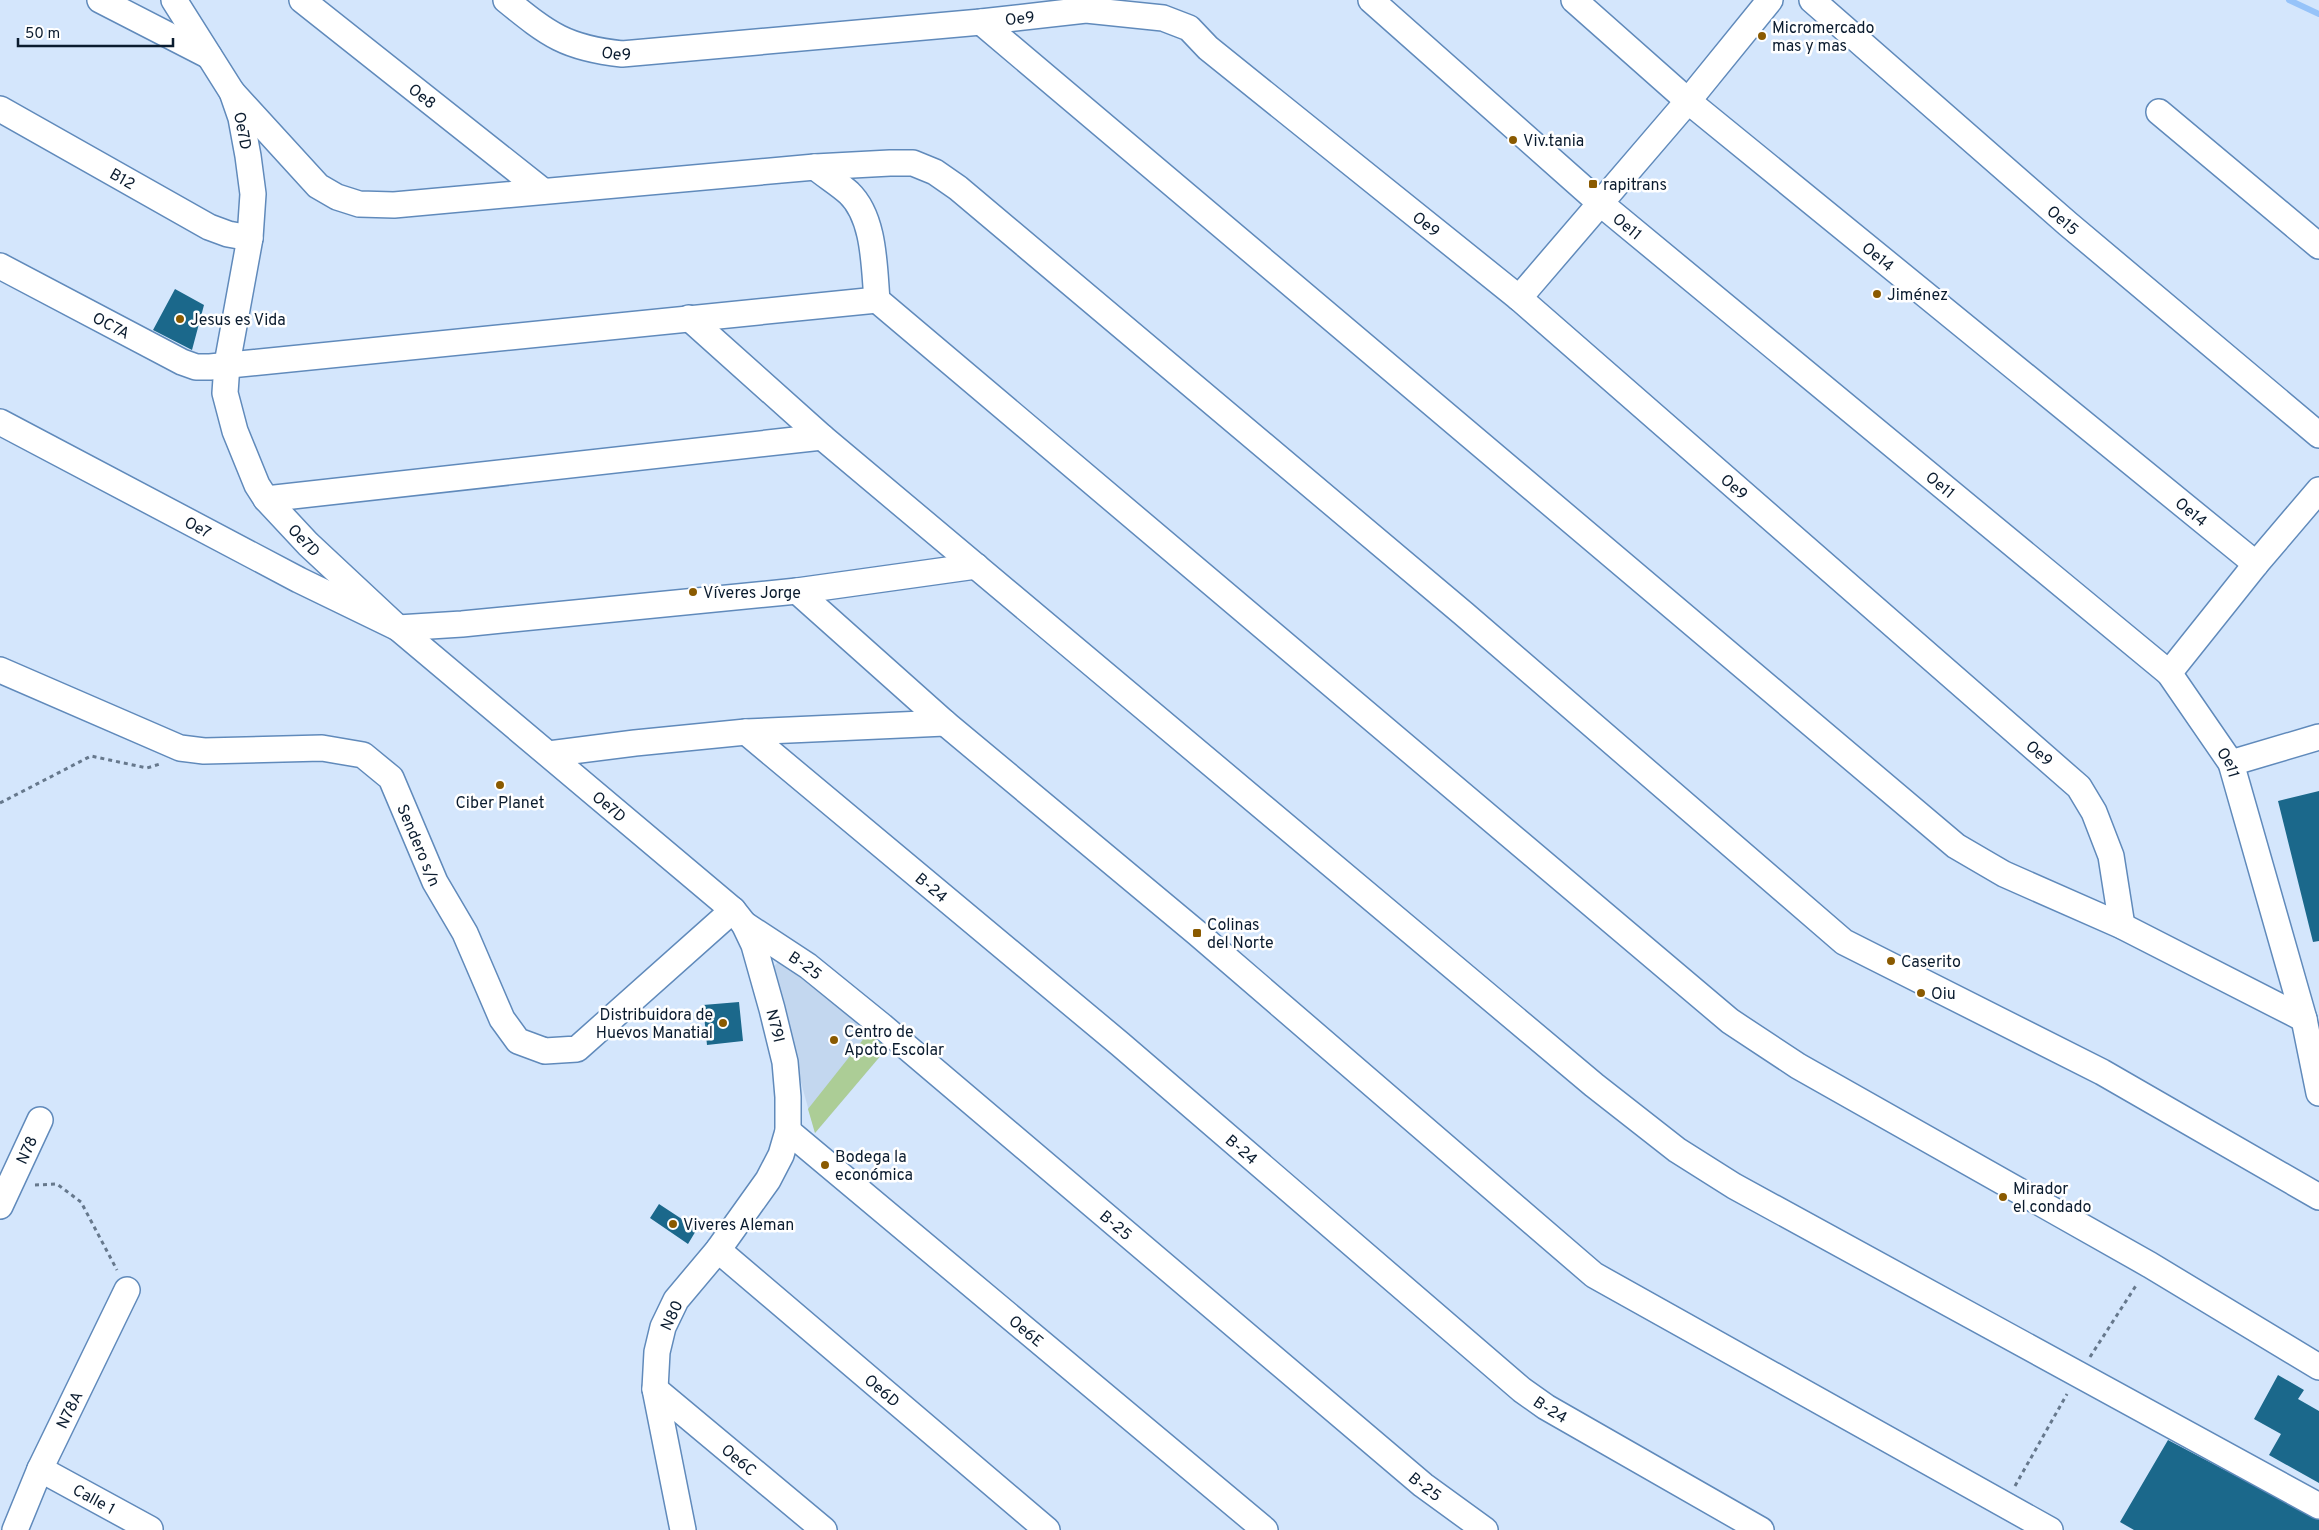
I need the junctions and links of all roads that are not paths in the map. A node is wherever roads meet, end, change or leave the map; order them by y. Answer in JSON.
{"nodes":[{"id":1,"x":100,"y":0,"type":"edge"},
{"id":2,"x":174,"y":0,"type":"edge"},
{"id":3,"x":302,"y":0,"type":"edge"},
{"id":4,"x":506,"y":0,"type":"edge"},
{"id":5,"x":1371,"y":0,"type":"edge"},
{"id":6,"x":1574,"y":0,"type":"edge"},
{"id":7,"x":1770,"y":0,"type":"edge"},
{"id":8,"x":1812,"y":0,"type":"edge"},
{"id":9,"x":981,"y":22,"type":"junction"},
{"id":10,"x":210,"y":57,"type":"junction"},
{"id":11,"x":232,"y":92,"type":"junction"},
{"id":12,"x":1688,"y":101,"type":"junction"},
{"id":13,"x":0,"y":109,"type":"edge"},
{"id":14,"x":2159,"y":112,"type":"dead end"},
{"id":15,"x":815,"y":167,"type":"junction"},
{"id":16,"x":543,"y":191,"type":"junction"},
{"id":17,"x":1600,"y":204,"type":"junction"},
{"id":18,"x":250,"y":238,"type":"junction"},
{"id":19,"x":2319,"y":246,"type":"edge"},
{"id":20,"x":0,"y":266,"type":"edge"},
{"id":21,"x":1519,"y":298,"type":"junction"},
{"id":22,"x":878,"y":300,"type":"junction"},
{"id":23,"x":688,"y":318,"type":"junction"},
{"id":24,"x":227,"y":364,"type":"junction"},
{"id":25,"x":0,"y":422,"type":"edge"},
{"id":26,"x":2319,"y":435,"type":"edge"},
{"id":27,"x":822,"y":437,"type":"junction"},
{"id":28,"x":2319,"y":490,"type":"edge"},
{"id":29,"x":266,"y":499,"type":"junction"},
{"id":30,"x":2256,"y":564,"type":"junction"},
{"id":31,"x":976,"y":566,"type":"junction"},
{"id":32,"x":797,"y":591,"type":"junction"},
{"id":33,"x":398,"y":628,"type":"junction"},
{"id":34,"x":0,"y":670,"type":"edge"},
{"id":35,"x":2169,"y":673,"type":"junction"},
{"id":36,"x":945,"y":724,"type":"junction"},
{"id":37,"x":746,"y":732,"type":"junction"},
{"id":38,"x":2319,"y":737,"type":"edge"},
{"id":39,"x":549,"y":754,"type":"junction"},
{"id":40,"x":2232,"y":763,"type":"junction"},
{"id":41,"x":738,"y":917,"type":"junction"},
{"id":42,"x":2122,"y":926,"type":"junction"},
{"id":43,"x":2304,"y":1019,"type":"junction"},
{"id":44,"x":2319,"y":1093,"type":"edge"},
{"id":45,"x":40,"y":1120,"type":"dead end"},
{"id":46,"x":788,"y":1131,"type":"junction"},
{"id":47,"x":5,"y":1196,"type":"edge"},
{"id":48,"x":2319,"y":1197,"type":"edge"},
{"id":49,"x":718,"y":1250,"type":"junction"},
{"id":50,"x":128,"y":1290,"type":"road end"},
{"id":51,"x":2319,"y":1367,"type":"edge"},
{"id":52,"x":655,"y":1390,"type":"junction"},
{"id":53,"x":40,"y":1468,"type":"junction"},
{"id":54,"x":2319,"y":1506,"type":"edge"},
{"id":55,"x":150,"y":1529,"type":"edge"},
{"id":56,"x":15,"y":1530,"type":"edge"},
{"id":57,"x":683,"y":1530,"type":"edge"},
{"id":58,"x":824,"y":1530,"type":"edge"},
{"id":59,"x":1047,"y":1530,"type":"edge"},
{"id":60,"x":1265,"y":1530,"type":"edge"},
{"id":61,"x":1485,"y":1530,"type":"edge"},
{"id":62,"x":1760,"y":1530,"type":"edge"},
{"id":63,"x":2050,"y":1530,"type":"edge"}],
"edges":[{"from":1,"to":10,"type":"street"},
{"from":2,"to":10,"type":"street","name":"Oe7D"},
{"from":3,"to":16,"type":"street","name":"Oe8"},
{"from":4,"to":9,"type":"street","name":"Oe9"},
{"from":5,"to":17,"type":"street","name":"Oe11"},
{"from":6,"to":12,"type":"street","name":"Oe14"},
{"from":7,"to":12,"type":"street"},
{"from":8,"to":26,"type":"street","name":"Oe15"},
{"from":9,"to":21,"type":"street","name":"Oe9"},
{"from":9,"to":42,"type":"street"},
{"from":10,"to":11,"type":"street","name":"Oe7D"},
{"from":11,"to":16,"type":"street"},
{"from":11,"to":18,"type":"street","name":"Oe7D"},
{"from":12,"to":17,"type":"street"},
{"from":12,"to":30,"type":"street","name":"Oe14"},
{"from":13,"to":18,"type":"street","name":"B12"},
{"from":14,"to":19,"type":"street"},
{"from":15,"to":16,"type":"street"},
{"from":15,"to":22,"type":"street"},
{"from":15,"to":48,"type":"street"},
{"from":17,"to":21,"type":"street"},
{"from":17,"to":35,"type":"street","name":"Oe11"},
{"from":18,"to":24,"type":"street","name":"Oe7D"},
{"from":20,"to":24,"type":"street","name":"OC7A"},
{"from":21,"to":42,"type":"street","name":"Oe9"},
{"from":22,"to":23,"type":"street","name":"OC7A"},
{"from":22,"to":51,"type":"street"},
{"from":23,"to":24,"type":"street","name":"OC7A"},
{"from":23,"to":27,"type":"street"},
{"from":24,"to":29,"type":"street","name":"Oe7D"},
{"from":25,"to":33,"type":"street","name":"Oe7"},
{"from":27,"to":29,"type":"street"},
{"from":27,"to":31,"type":"street"},
{"from":28,"to":30,"type":"street"},
{"from":29,"to":33,"type":"street","name":"Oe7D"},
{"from":30,"to":35,"type":"street"},
{"from":31,"to":32,"type":"street"},
{"from":31,"to":54,"type":"street"},
{"from":32,"to":33,"type":"street"},
{"from":32,"to":36,"type":"street"},
{"from":33,"to":39,"type":"street","name":"Oe7D"},
{"from":34,"to":41,"type":"street","name":"Sendero s/n"},
{"from":35,"to":40,"type":"street","name":"Oe11"},
{"from":36,"to":37,"type":"street"},
{"from":36,"to":63,"type":"street"},
{"from":37,"to":39,"type":"street"},
{"from":37,"to":62,"type":"street","name":"B-24"},
{"from":38,"to":40,"type":"street"},
{"from":39,"to":41,"type":"street","name":"Oe7D"},
{"from":40,"to":43,"type":"street","name":"Oe11"},
{"from":41,"to":46,"type":"street","name":"N79I"},
{"from":41,"to":61,"type":"street","name":"B-25"},
{"from":42,"to":43,"type":"street"},
{"from":43,"to":44,"type":"street","name":"Oe11"},
{"from":45,"to":47,"type":"street","name":"N78"},
{"from":46,"to":49,"type":"street","name":"N80"},
{"from":46,"to":60,"type":"street","name":"Oe6E"},
{"from":49,"to":52,"type":"street","name":"N80"},
{"from":49,"to":59,"type":"street","name":"Oe6D"},
{"from":50,"to":53,"type":"street","name":"N78A"},
{"from":52,"to":57,"type":"street","name":"N80"},
{"from":52,"to":58,"type":"street","name":"Oe6C"},
{"from":53,"to":55,"type":"street","name":"Calle 1"},
{"from":53,"to":56,"type":"street","name":"N78A"}]}
